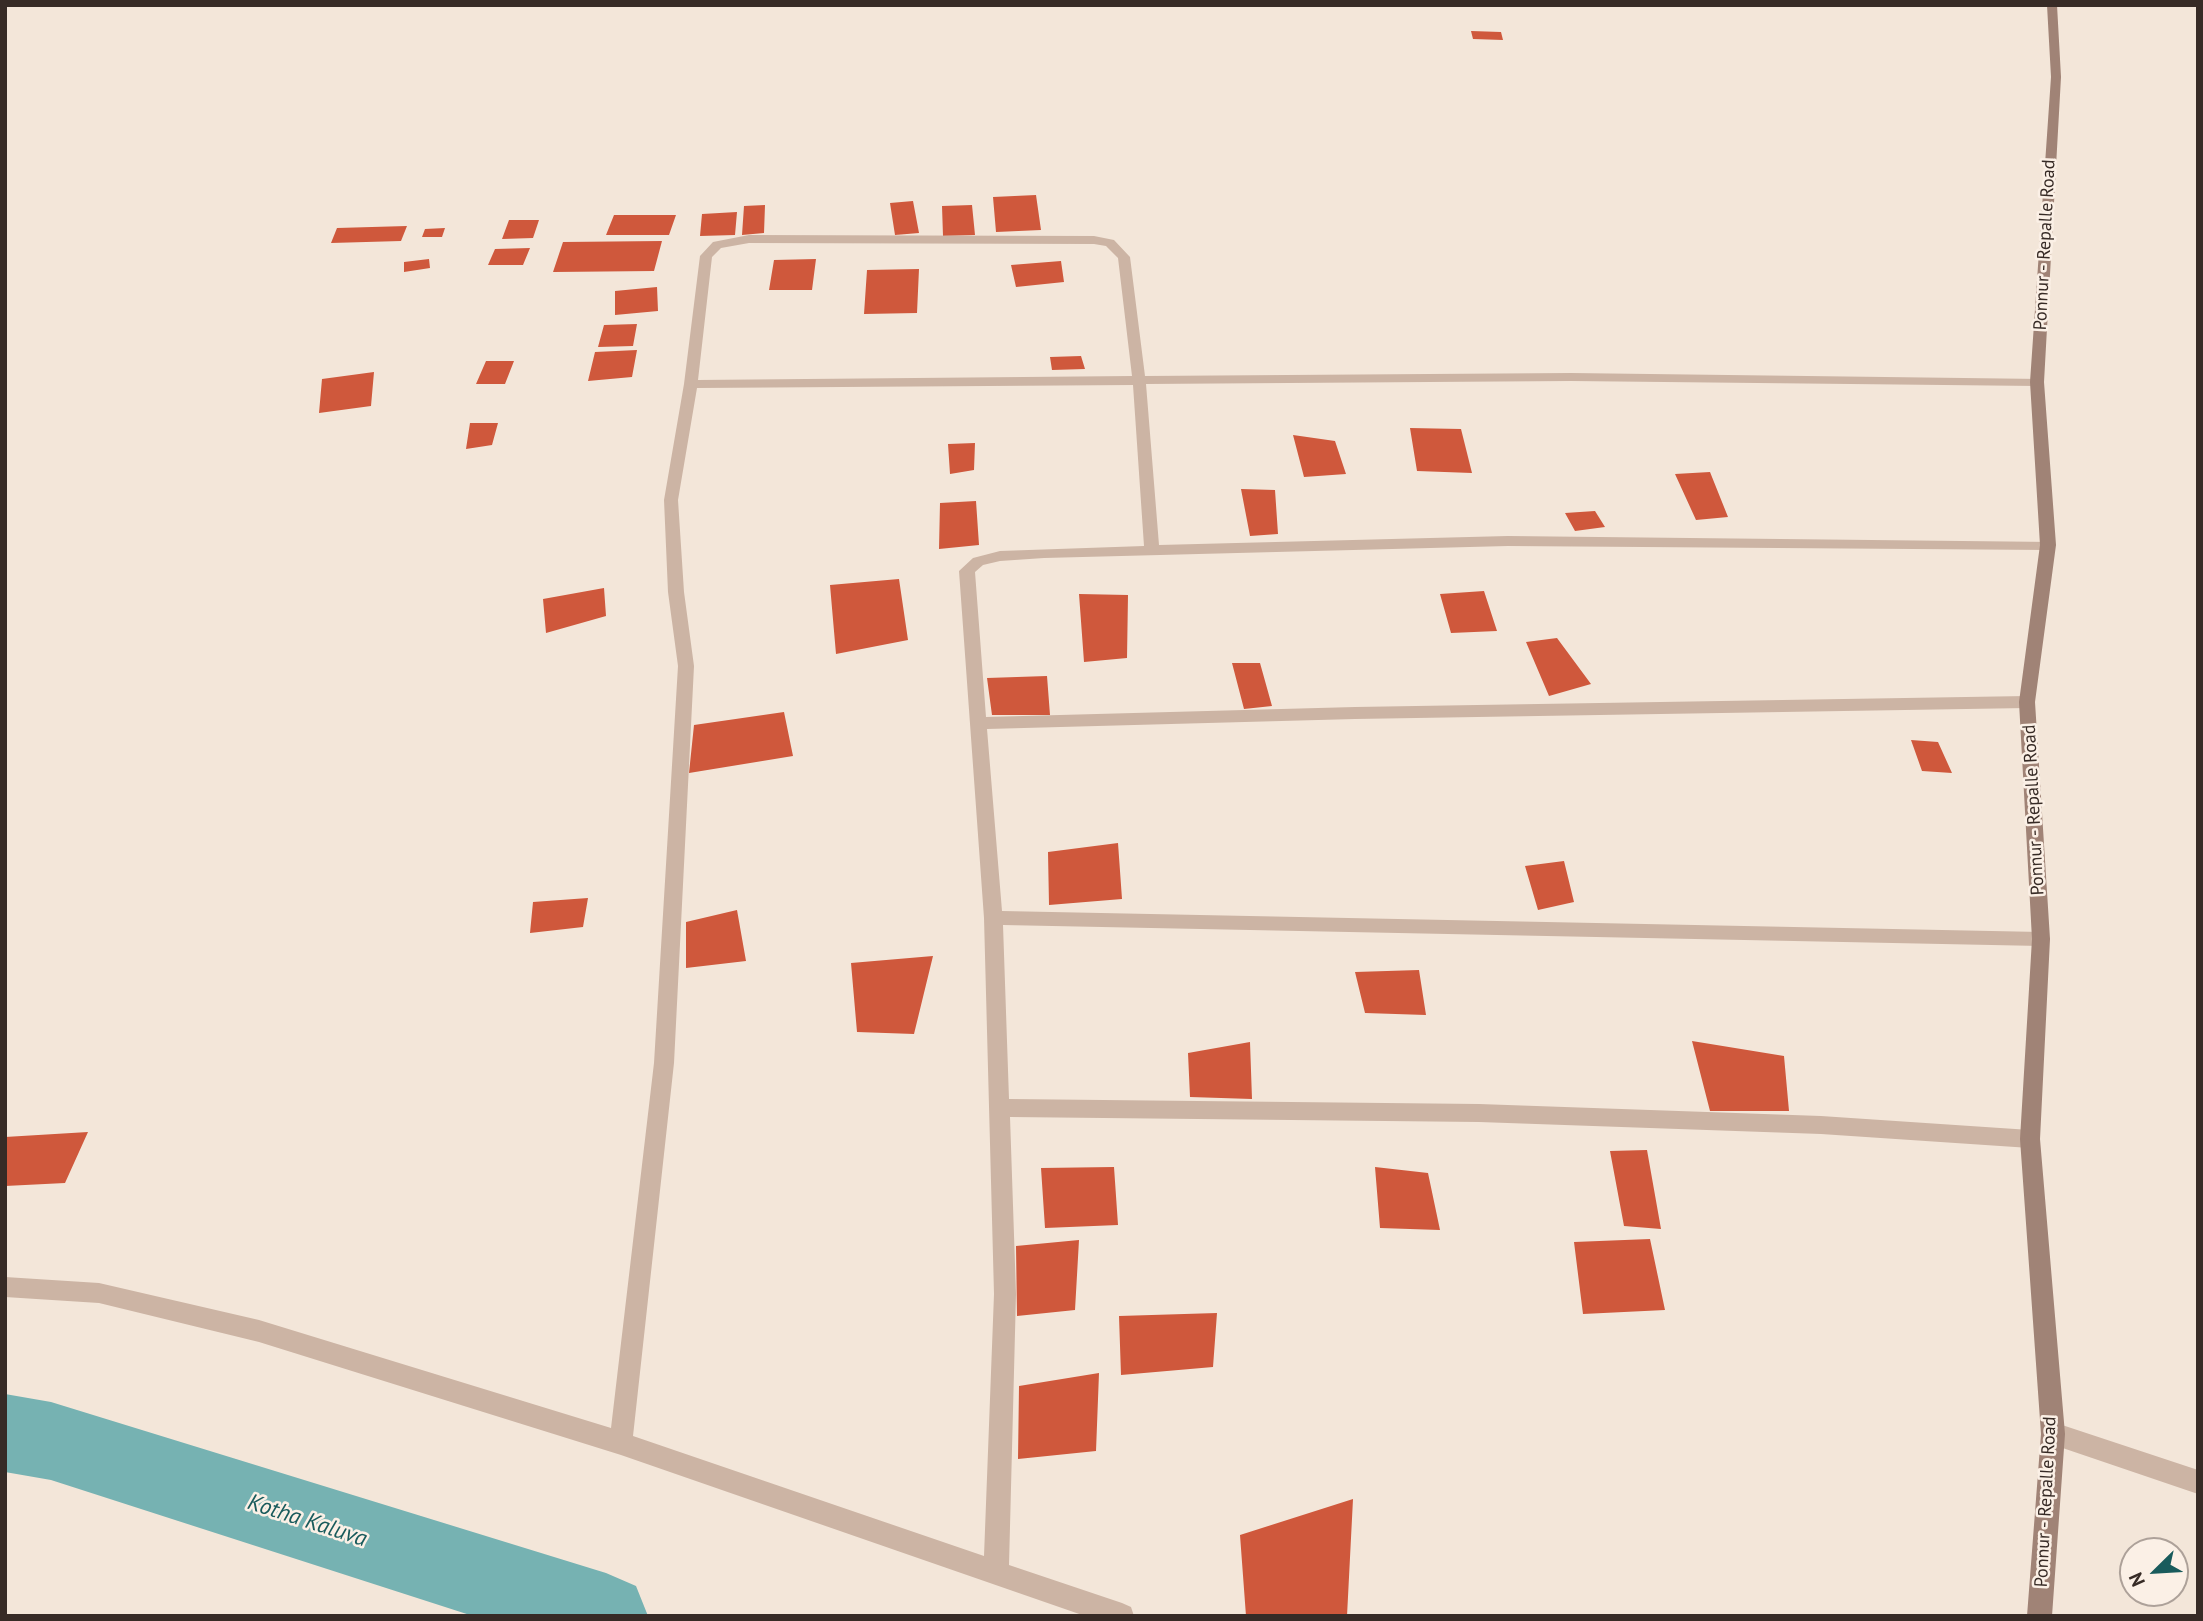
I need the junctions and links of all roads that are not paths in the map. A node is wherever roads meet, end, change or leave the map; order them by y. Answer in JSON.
{"nodes":[{"id":1,"x":2052,"y":5,"type":"edge"},
{"id":2,"x":1139,"y":380,"type":"junction"},
{"id":3,"x":2037,"y":382,"type":"junction"},
{"id":4,"x":691,"y":384,"type":"junction"},
{"id":5,"x":2048,"y":545,"type":"junction"},
{"id":6,"x":1152,"y":550,"type":"junction"},
{"id":7,"x":2027,"y":702,"type":"junction"},
{"id":8,"x":979,"y":723,"type":"junction"},
{"id":9,"x":993,"y":918,"type":"junction"},
{"id":10,"x":2041,"y":939,"type":"junction"},
{"id":11,"x":997,"y":1108,"type":"junction"},
{"id":12,"x":2030,"y":1139,"type":"junction"},
{"id":13,"x":5,"y":1287,"type":"edge"},
{"id":14,"x":2053,"y":1434,"type":"junction"},
{"id":15,"x":621,"y":1443,"type":"junction"},
{"id":16,"x":2198,"y":1482,"type":"edge"},
{"id":17,"x":996,"y":1574,"type":"junction"},
{"id":18,"x":1122,"y":1616,"type":"edge"},
{"id":19,"x":2039,"y":1616,"type":"edge"}],
"edges":[{"from":1,"to":3,"type":"main road","name":"Ponnur - Repalle Road"},
{"from":2,"to":3,"type":"street"},
{"from":2,"to":4,"type":"street"},
{"from":2,"to":4,"type":"street"},
{"from":2,"to":6,"type":"street"},
{"from":3,"to":5,"type":"main road","name":"Ponnur - Repalle Road"},
{"from":4,"to":15,"type":"street"},
{"from":5,"to":6,"type":"street"},
{"from":5,"to":7,"type":"main road","name":"Ponnur - Repalle Road"},
{"from":6,"to":8,"type":"street"},
{"from":7,"to":8,"type":"street"},
{"from":7,"to":10,"type":"main road","name":"Ponnur - Repalle Road"},
{"from":8,"to":9,"type":"street"},
{"from":9,"to":10,"type":"street"},
{"from":9,"to":11,"type":"street"},
{"from":10,"to":12,"type":"main road","name":"Ponnur - Repalle Road"},
{"from":11,"to":12,"type":"street"},
{"from":11,"to":17,"type":"street"},
{"from":12,"to":14,"type":"main road","name":"Ponnur - Repalle Road"},
{"from":13,"to":15,"type":"street"},
{"from":14,"to":16,"type":"street"},
{"from":14,"to":19,"type":"main road","name":"Ponnur - Repalle Road"},
{"from":15,"to":17,"type":"street"},
{"from":17,"to":18,"type":"street"}]}
